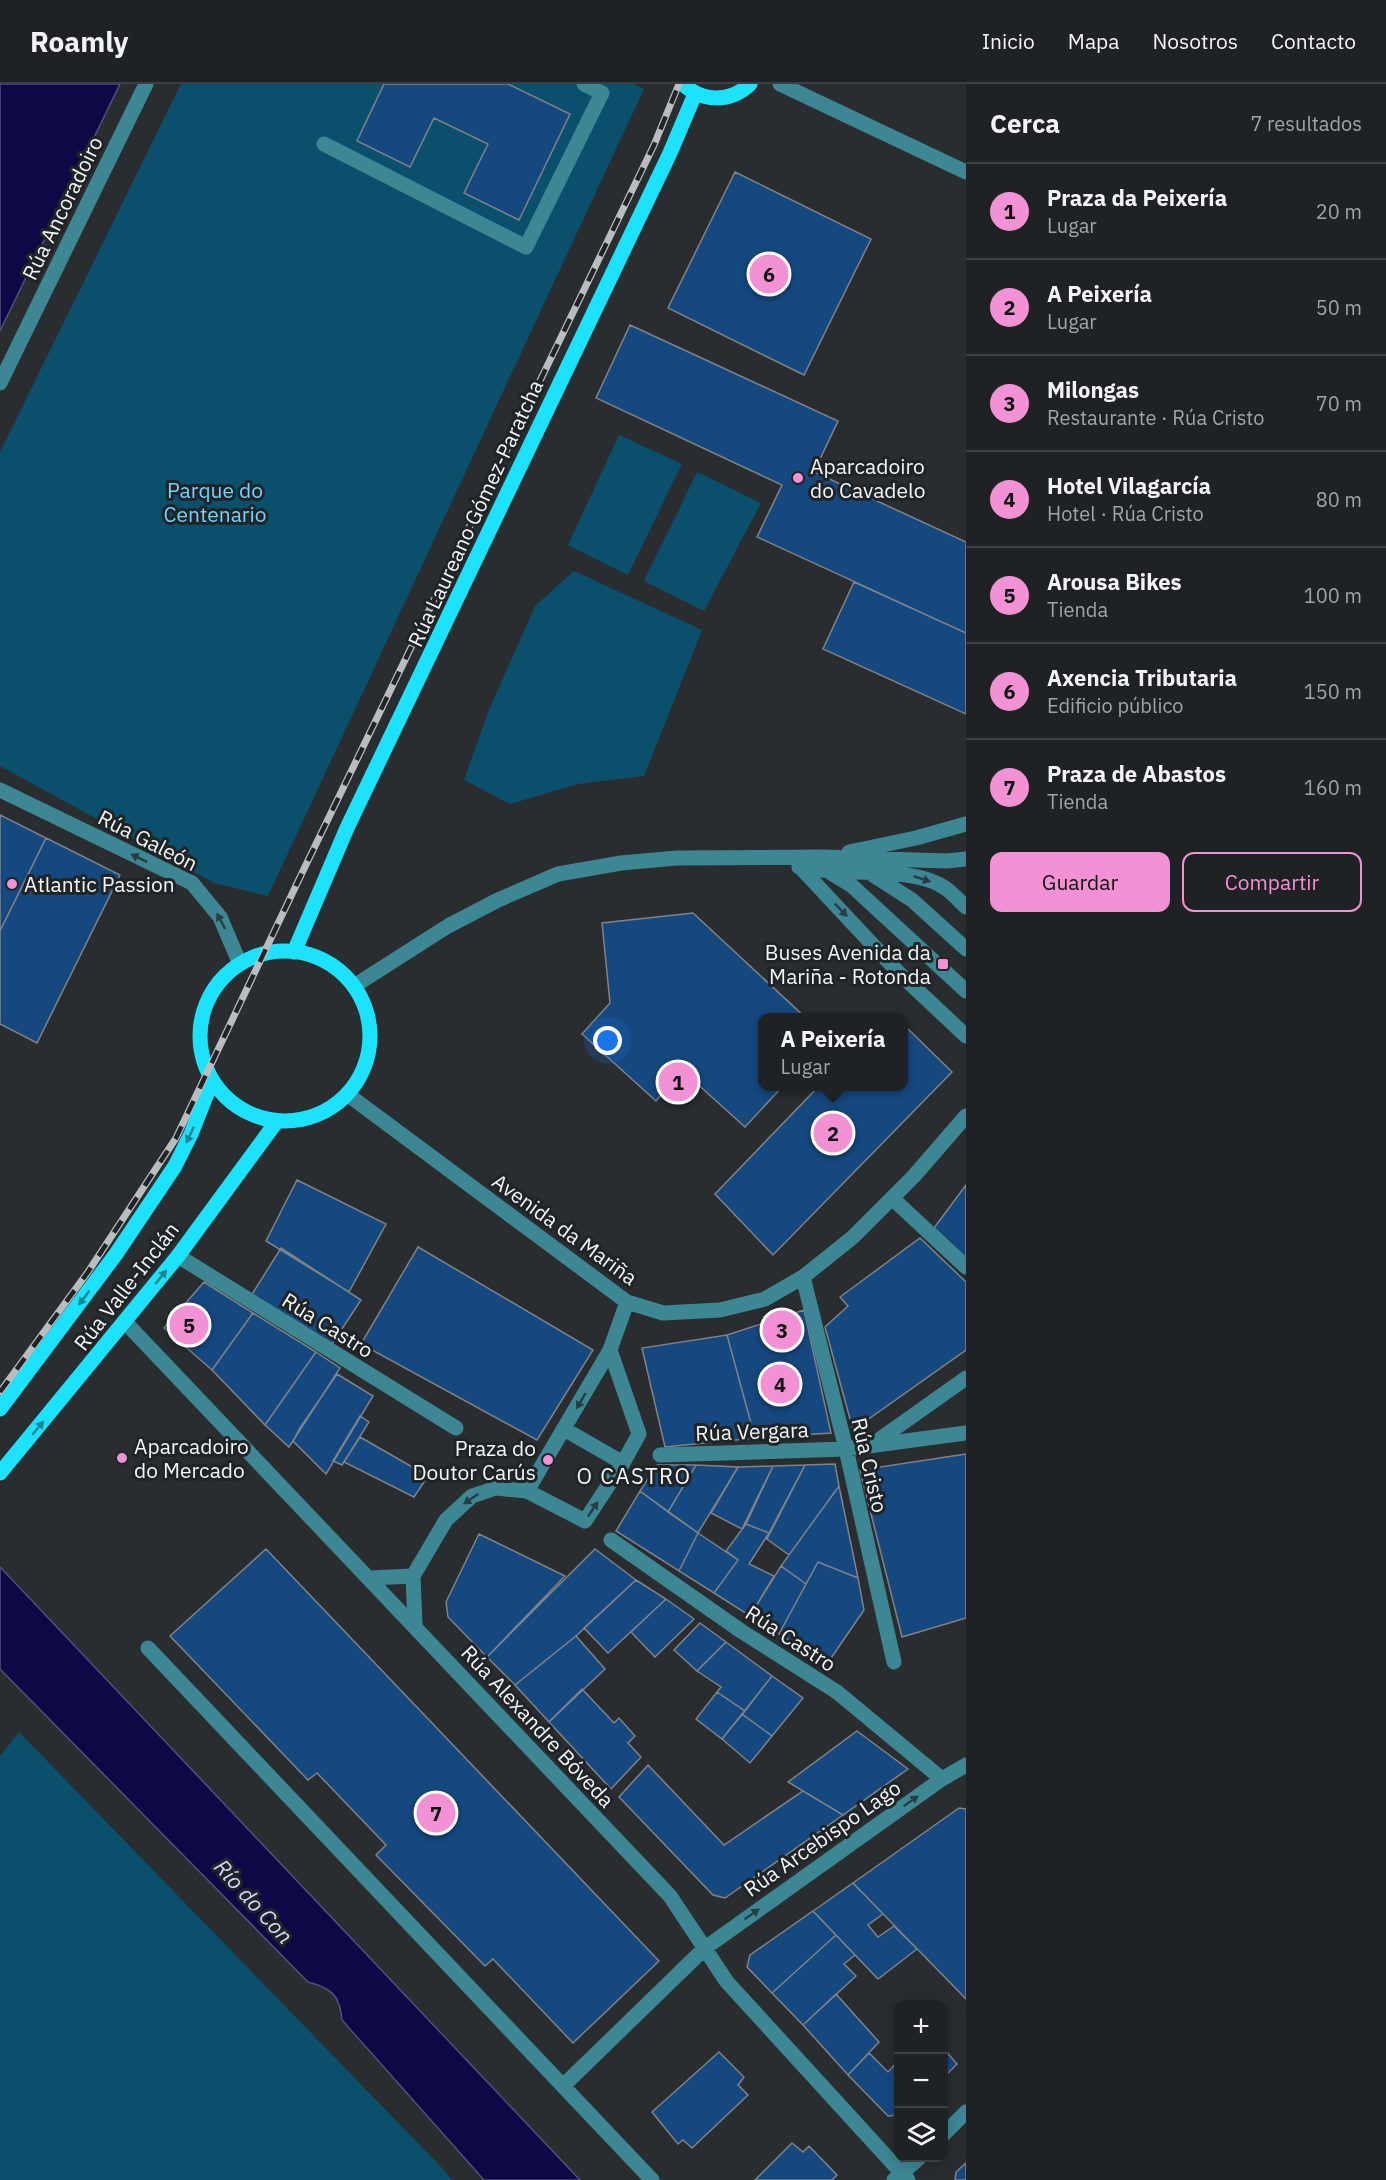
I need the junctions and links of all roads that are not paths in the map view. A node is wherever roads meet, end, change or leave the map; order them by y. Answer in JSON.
{"nodes":[{"id":1,"x":146,"y":84,"type":"edge"},
{"id":2,"x":584,"y":84,"type":"edge"},
{"id":3,"x":683,"y":84,"type":"edge"},
{"id":4,"x":750,"y":84,"type":"edge"},
{"id":5,"x":780,"y":84,"type":"edge"},
{"id":6,"x":695,"y":94,"type":"junction"},
{"id":7,"x":324,"y":144,"type":"dead end"},
{"id":8,"x":966,"y":172,"type":"edge"},
{"id":9,"x":0,"y":383,"type":"edge"},
{"id":10,"x":0,"y":790,"type":"edge"},
{"id":11,"x":964,"y":825,"type":"edge"},
{"id":12,"x":783,"y":858,"type":"junction"},
{"id":13,"x":966,"y":859,"type":"edge"},
{"id":14,"x":826,"y":864,"type":"junction"},
{"id":15,"x":800,"y":867,"type":"junction"},
{"id":16,"x":870,"y":874,"type":"junction"},
{"id":17,"x":966,"y":907,"type":"edge"},
{"id":18,"x":966,"y":949,"type":"edge"},
{"id":19,"x":294,"y":952,"type":"junction"},
{"id":20,"x":240,"y":964,"type":"junction"},
{"id":21,"x":354,"y":986,"type":"junction"},
{"id":22,"x":966,"y":991,"type":"edge"},
{"id":23,"x":966,"y":1036,"type":"edge"},
{"id":24,"x":212,"y":1081,"type":"junction"},
{"id":25,"x":347,"y":1094,"type":"junction"},
{"id":26,"x":966,"y":1116,"type":"edge"},
{"id":27,"x":277,"y":1121,"type":"junction"},
{"id":28,"x":892,"y":1198,"type":"junction"},
{"id":29,"x":178,"y":1256,"type":"junction"},
{"id":30,"x":966,"y":1267,"type":"edge"},
{"id":31,"x":803,"y":1277,"type":"junction"},
{"id":32,"x":627,"y":1302,"type":"junction"},
{"id":33,"x":125,"y":1322,"type":"junction"},
{"id":34,"x":610,"y":1350,"type":"junction"},
{"id":35,"x":966,"y":1378,"type":"edge"},
{"id":36,"x":0,"y":1409,"type":"edge"},
{"id":37,"x":456,"y":1428,"type":"dead end"},
{"id":38,"x":564,"y":1429,"type":"junction"},
{"id":39,"x":966,"y":1433,"type":"edge"},
{"id":40,"x":871,"y":1446,"type":"junction"},
{"id":41,"x":846,"y":1449,"type":"junction"},
{"id":42,"x":660,"y":1455,"type":"dead end"},
{"id":43,"x":623,"y":1463,"type":"junction"},
{"id":44,"x":0,"y":1473,"type":"edge"},
{"id":45,"x":527,"y":1491,"type":"junction"},
{"id":46,"x":611,"y":1540,"type":"dead end"},
{"id":47,"x":413,"y":1576,"type":"junction"},
{"id":48,"x":370,"y":1578,"type":"junction"},
{"id":49,"x":415,"y":1625,"type":"junction"},
{"id":50,"x":148,"y":1648,"type":"dead end"},
{"id":51,"x":894,"y":1662,"type":"dead end"},
{"id":52,"x":966,"y":1765,"type":"edge"},
{"id":53,"x":942,"y":1779,"type":"junction"},
{"id":54,"x":705,"y":1948,"type":"junction"},
{"id":55,"x":563,"y":2086,"type":"junction"},
{"id":56,"x":966,"y":2112,"type":"edge"},
{"id":57,"x":948,"y":2130,"type":"edge"},
{"id":58,"x":915,"y":2162,"type":"edge"},
{"id":59,"x":902,"y":2178,"type":"edge"},
{"id":60,"x":652,"y":2180,"type":"edge"}],
"edges":[{"from":1,"to":9,"type":"street","name":"Rúa Ancoradoiro"},
{"from":2,"to":7,"type":"street"},
{"from":3,"to":6,"type":"main road"},
{"from":4,"to":6,"type":"main road"},
{"from":5,"to":8,"type":"street"},
{"from":6,"to":19,"type":"main road","name":"Rúa Laureano Gómez-Paratcha"},
{"from":20,"to":10,"type":"street","name":"Rúa Galeón","one_way":true},
{"from":11,"to":14,"type":"street"},
{"from":12,"to":14,"type":"street"},
{"from":12,"to":15,"type":"street"},
{"from":12,"to":21,"type":"street"},
{"from":13,"to":14,"type":"street"},
{"from":14,"to":15,"type":"street"},
{"from":14,"to":16,"type":"street"},
{"from":14,"to":22,"type":"street"},
{"from":15,"to":23,"type":"street","one_way":true},
{"from":16,"to":17,"type":"street","one_way":true},
{"from":16,"to":18,"type":"street"},
{"from":19,"to":20,"type":"main road"},
{"from":19,"to":21,"type":"main road"},
{"from":20,"to":24,"type":"main road"},
{"from":21,"to":25,"type":"main road"},
{"from":24,"to":27,"type":"main road"},
{"from":24,"to":36,"type":"main road","name":"Rúa Valle-Inclán","one_way":true},
{"from":25,"to":27,"type":"main road"},
{"from":25,"to":32,"type":"street","name":"Avenida da Mariña"},
{"from":26,"to":28,"type":"street","name":"Avenida da Mariña"},
{"from":27,"to":29,"type":"main road","name":"Rúa Valle-Inclán"},
{"from":28,"to":30,"type":"street"},
{"from":28,"to":31,"type":"street","name":"Avenida da Mariña"},
{"from":33,"to":29,"type":"main road","name":"Rúa Valle-Inclán","one_way":true},
{"from":29,"to":37,"type":"street","name":"Rúa Castro"},
{"from":31,"to":32,"type":"street","name":"Avenida da Mariña"},
{"from":31,"to":41,"type":"street","name":"Rúa Cristo"},
{"from":32,"to":34,"type":"street"},
{"from":44,"to":33,"type":"main road","name":"Rúa Valle-Inclán","one_way":true},
{"from":33,"to":48,"type":"street","name":"Rúa Alexandre Bóveda"},
{"from":34,"to":38,"type":"street","one_way":true},
{"from":34,"to":43,"type":"street"},
{"from":35,"to":40,"type":"street"},
{"from":38,"to":43,"type":"street"},
{"from":38,"to":45,"type":"street"},
{"from":39,"to":40,"type":"street","name":"Rúa Vergara"},
{"from":40,"to":41,"type":"street","name":"Rúa Vergara"},
{"from":41,"to":42,"type":"street","name":"Rúa Vergara"},
{"from":41,"to":51,"type":"street","name":"Rúa Cristo"},
{"from":45,"to":43,"type":"street","one_way":true},
{"from":45,"to":47,"type":"street","one_way":true},
{"from":46,"to":53,"type":"street","name":"Rúa Castro"},
{"from":47,"to":48,"type":"street"},
{"from":47,"to":49,"type":"street"},
{"from":48,"to":49,"type":"street","name":"Rúa Alexandre Bóveda"},
{"from":49,"to":54,"type":"street","name":"Rúa Alexandre Bóveda"},
{"from":50,"to":55,"type":"street"},
{"from":52,"to":53,"type":"street","name":"Rúa Arcebispo Lago"},
{"from":54,"to":53,"type":"street","name":"Rúa Arcebispo Lago","one_way":true},
{"from":54,"to":55,"type":"street","name":"Rúa Arcebispo Lago"},
{"from":54,"to":59,"type":"street","name":"Rúa Alexandre Bóveda"},
{"from":55,"to":60,"type":"street"},
{"from":56,"to":57,"type":"street"},
{"from":58,"to":59,"type":"street"}]}
